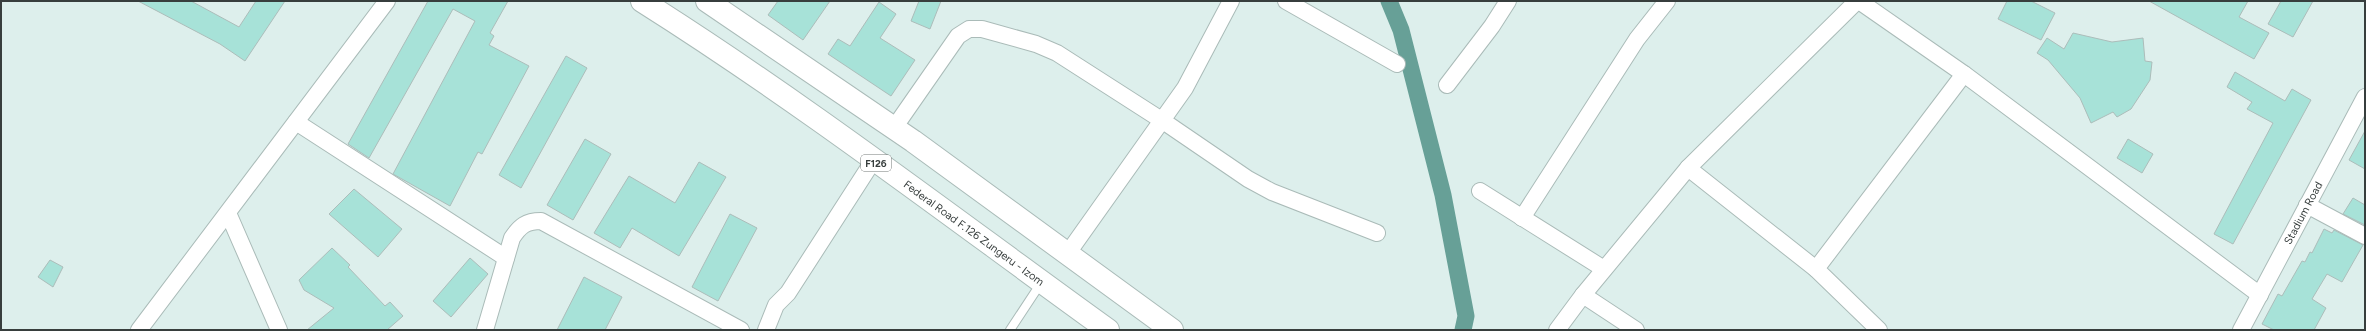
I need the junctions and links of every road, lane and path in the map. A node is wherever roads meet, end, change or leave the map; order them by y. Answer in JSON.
{"nodes":[{"id":1,"x":388,"y":1,"type":"edge"},
{"id":2,"x":642,"y":1,"type":"edge"},
{"id":3,"x":707,"y":1,"type":"edge"},
{"id":4,"x":1231,"y":1,"type":"edge"},
{"id":5,"x":1286,"y":1,"type":"edge"},
{"id":6,"x":1508,"y":1,"type":"edge"},
{"id":7,"x":1667,"y":1,"type":"edge"},
{"id":8,"x":1858,"y":1,"type":"edge"},
{"id":9,"x":1397,"y":64,"type":"dead end"},
{"id":10,"x":1964,"y":74,"type":"junction"},
{"id":11,"x":1447,"y":84,"type":"dead end"},
{"id":12,"x":2365,"y":97,"type":"edge"},
{"id":13,"x":1163,"y":121,"type":"junction"},
{"id":14,"x":296,"y":122,"type":"junction"},
{"id":15,"x":894,"y":128,"type":"junction"},
{"id":16,"x":873,"y":160,"type":"junction"},
{"id":17,"x":1688,"y":168,"type":"junction"},
{"id":18,"x":1480,"y":191,"type":"dead end"},
{"id":19,"x":2307,"y":204,"type":"junction"},
{"id":20,"x":228,"y":213,"type":"junction"},
{"id":21,"x":1522,"y":218,"type":"junction"},
{"id":22,"x":1377,"y":233,"type":"dead end"},
{"id":23,"x":2365,"y":236,"type":"edge"},
{"id":24,"x":1068,"y":253,"type":"junction"},
{"id":25,"x":506,"y":258,"type":"junction"},
{"id":26,"x":1604,"y":269,"type":"junction"},
{"id":27,"x":1816,"y":269,"type":"junction"},
{"id":28,"x":1042,"y":282,"type":"junction"},
{"id":29,"x":1582,"y":295,"type":"junction"},
{"id":30,"x":2260,"y":295,"type":"junction"},
{"id":31,"x":139,"y":330,"type":"edge"},
{"id":32,"x":278,"y":330,"type":"edge"},
{"id":33,"x":484,"y":330,"type":"edge"},
{"id":34,"x":741,"y":330,"type":"edge"},
{"id":35,"x":766,"y":330,"type":"edge"},
{"id":36,"x":1010,"y":330,"type":"edge"},
{"id":37,"x":1108,"y":330,"type":"edge"},
{"id":38,"x":1172,"y":330,"type":"edge"},
{"id":39,"x":1556,"y":330,"type":"edge"},
{"id":40,"x":1636,"y":330,"type":"edge"},
{"id":41,"x":1879,"y":330,"type":"edge"},
{"id":42,"x":2241,"y":330,"type":"edge"}],
"edges":[{"from":1,"to":14,"type":"street"},
{"from":2,"to":16,"type":"main road","name":"Federal Road F.126 Zungeru - Izom","number":"F126"},
{"from":3,"to":15,"type":"main road"},
{"from":4,"to":13,"type":"street"},
{"from":5,"to":9,"type":"street"},
{"from":6,"to":11,"type":"street"},
{"from":7,"to":21,"type":"street"},
{"from":8,"to":10,"type":"street"},
{"from":8,"to":17,"type":"street"},
{"from":10,"to":27,"type":"street"},
{"from":10,"to":30,"type":"street"},
{"from":12,"to":19,"type":"street","name":"Stadium Road"},
{"from":13,"to":15,"type":"street"},
{"from":13,"to":22,"type":"street"},
{"from":13,"to":24,"type":"street"},
{"from":14,"to":20,"type":"street"},
{"from":14,"to":25,"type":"street"},
{"from":15,"to":24,"type":"main road"},
{"from":16,"to":28,"type":"main road","name":"Federal Road F.126 Zungeru - Izom","number":"F126"},
{"from":16,"to":35,"type":"street"},
{"from":17,"to":26,"type":"street"},
{"from":17,"to":27,"type":"street"},
{"from":18,"to":21,"type":"street"},
{"from":19,"to":23,"type":"street"},
{"from":19,"to":30,"type":"street","name":"Stadium Road"},
{"from":20,"to":31,"type":"street"},
{"from":20,"to":32,"type":"street"},
{"from":21,"to":26,"type":"street"},
{"from":24,"to":38,"type":"main road"},
{"from":25,"to":33,"type":"street"},
{"from":25,"to":34,"type":"street"},
{"from":26,"to":29,"type":"street"},
{"from":27,"to":41,"type":"street"},
{"from":28,"to":36,"type":"lane"},
{"from":28,"to":37,"type":"main road","name":"Federal Road F.126 Zungeru - Izom","number":"F126"},
{"from":29,"to":39,"type":"street"},
{"from":29,"to":40,"type":"street"},
{"from":30,"to":42,"type":"street","name":"Stadium Road"}]}
